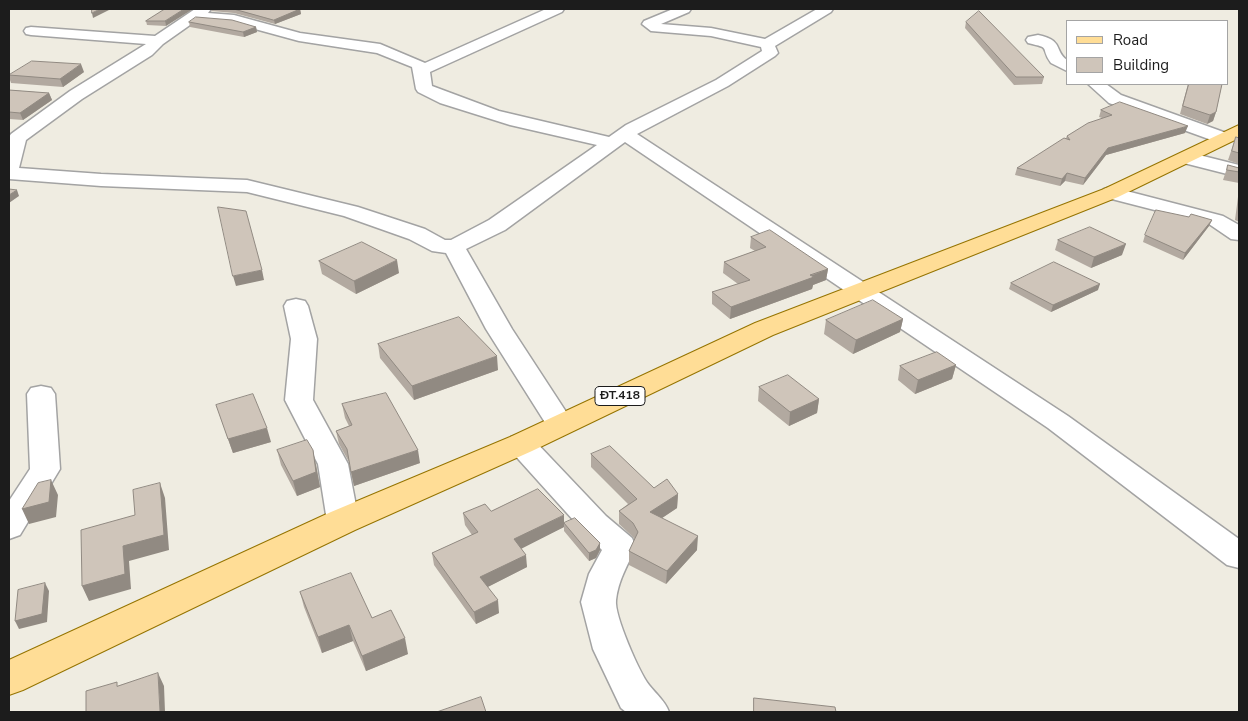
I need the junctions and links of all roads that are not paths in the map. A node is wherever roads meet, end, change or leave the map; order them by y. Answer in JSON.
{"nodes":[{"id":1,"x":557,"y":9,"type":"edge"},
{"id":2,"x":681,"y":9,"type":"edge"},
{"id":3,"x":826,"y":9,"type":"edge"},
{"id":4,"x":200,"y":12,"type":"edge"},
{"id":5,"x":31,"y":31,"type":"dead end"},
{"id":6,"x":1033,"y":40,"type":"dead end"},
{"id":7,"x":158,"y":41,"type":"junction"},
{"id":8,"x":767,"y":44,"type":"junction"},
{"id":9,"x":1066,"y":65,"type":"edge"},
{"id":10,"x":422,"y":70,"type":"junction"},
{"id":11,"x":1097,"y":85,"type":"edge"},
{"id":12,"x":48,"y":94,"type":"edge"},
{"id":13,"x":76,"y":95,"type":"junction"},
{"id":14,"x":1231,"y":135,"type":"edge"},
{"id":15,"x":618,"y":139,"type":"junction"},
{"id":16,"x":1187,"y":158,"type":"junction"},
{"id":17,"x":1239,"y":171,"type":"edge"},
{"id":18,"x":9,"y":172,"type":"edge"},
{"id":19,"x":1110,"y":193,"type":"junction"},
{"id":20,"x":1239,"y":234,"type":"edge"},
{"id":21,"x":454,"y":247,"type":"junction"},
{"id":22,"x":861,"y":291,"type":"junction"},
{"id":23,"x":296,"y":306,"type":"dead end"},
{"id":24,"x":41,"y":394,"type":"dead end"},
{"id":25,"x":560,"y":424,"type":"junction"},
{"id":26,"x":521,"y":444,"type":"junction"},
{"id":27,"x":343,"y":521,"type":"junction"},
{"id":28,"x":9,"y":527,"type":"edge"},
{"id":29,"x":1239,"y":556,"type":"edge"},
{"id":30,"x":9,"y":678,"type":"edge"},
{"id":31,"x":650,"y":712,"type":"edge"}],
"edges":[{"from":1,"to":10,"type":"street"},
{"from":2,"to":8,"type":"street"},
{"from":3,"to":8,"type":"street"},
{"from":4,"to":7,"type":"street"},
{"from":4,"to":10,"type":"street"},
{"from":5,"to":7,"type":"street"},
{"from":6,"to":9,"type":"street"},
{"from":7,"to":13,"type":"street"},
{"from":8,"to":15,"type":"street"},
{"from":10,"to":15,"type":"street"},
{"from":11,"to":14,"type":"street"},
{"from":12,"to":13,"type":"street"},
{"from":13,"to":18,"type":"street"},
{"from":14,"to":16,"type":"main road","number":"ĐT.418"},
{"from":15,"to":21,"type":"street"},
{"from":15,"to":22,"type":"street"},
{"from":16,"to":17,"type":"street"},
{"from":16,"to":19,"type":"main road","number":"ĐT.418"},
{"from":18,"to":21,"type":"street"},
{"from":19,"to":20,"type":"street"},
{"from":19,"to":22,"type":"main road","number":"ĐT.418"},
{"from":21,"to":25,"type":"street"},
{"from":22,"to":25,"type":"main road","number":"ĐT.418"},
{"from":22,"to":29,"type":"street"},
{"from":23,"to":27,"type":"street"},
{"from":24,"to":28,"type":"street"},
{"from":25,"to":26,"type":"main road","number":"ĐT.418"},
{"from":26,"to":27,"type":"main road","number":"ĐT.418"},
{"from":26,"to":31,"type":"street"},
{"from":27,"to":30,"type":"main road","number":"ĐT.418"}]}
